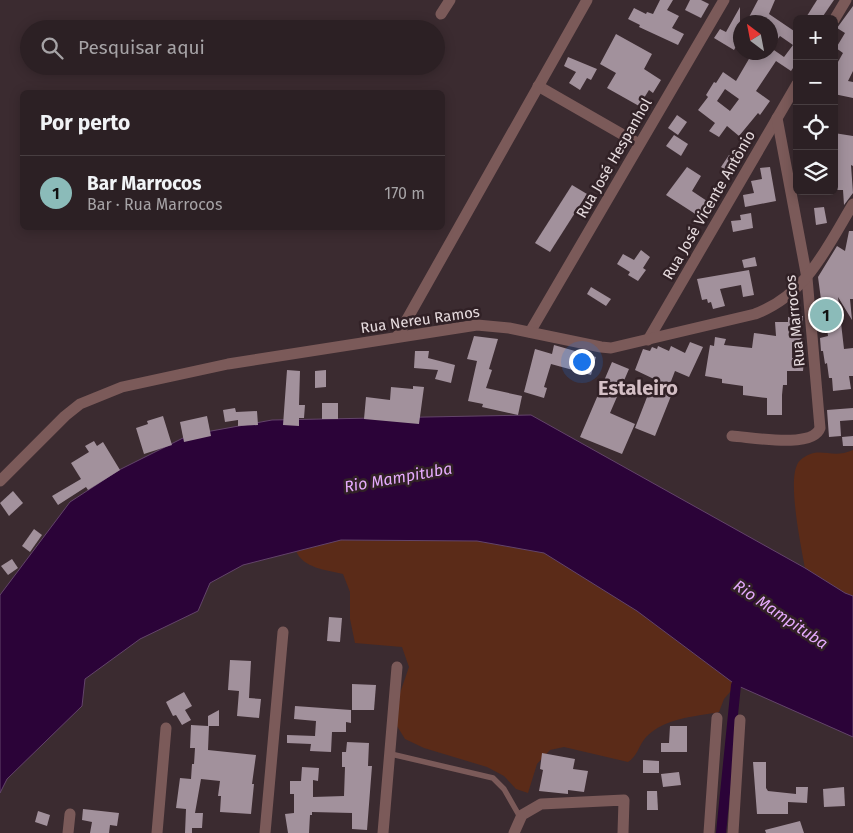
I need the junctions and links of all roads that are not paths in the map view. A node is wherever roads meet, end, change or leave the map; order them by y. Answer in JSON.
{"nodes":[{"id":1,"x":450,"y":0,"type":"edge"},
{"id":2,"x":587,"y":0,"type":"edge"},
{"id":3,"x":724,"y":0,"type":"edge"},
{"id":4,"x":846,"y":0,"type":"edge"},
{"id":5,"x":441,"y":14,"type":"dead end"},
{"id":6,"x":837,"y":15,"type":"edge"},
{"id":7,"x":538,"y":86,"type":"junction"},
{"id":8,"x":793,"y":91,"type":"edge"},
{"id":9,"x":777,"y":118,"type":"junction"},
{"id":10,"x":639,"y":144,"type":"junction"},
{"id":11,"x":851,"y":213,"type":"edge"},
{"id":12,"x":807,"y":278,"type":"junction"},
{"id":13,"x":530,"y":332,"type":"junction"},
{"id":14,"x":397,"y":337,"type":"junction"},
{"id":15,"x":648,"y":340,"type":"junction"},
{"id":16,"x":732,"y":436,"type":"dead end"},
{"id":17,"x":0,"y":481,"type":"edge"},
{"id":18,"x":283,"y":632,"type":"dead end"},
{"id":19,"x":397,"y":667,"type":"dead end"},
{"id":20,"x":717,"y":718,"type":"dead end"},
{"id":21,"x":740,"y":720,"type":"dead end"},
{"id":22,"x":166,"y":728,"type":"dead end"},
{"id":23,"x":391,"y":754,"type":"junction"},
{"id":24,"x":712,"y":789,"type":"junction"},
{"id":25,"x":734,"y":791,"type":"junction"},
{"id":26,"x":70,"y":814,"type":"dead end"},
{"id":27,"x":520,"y":818,"type":"junction"},
{"id":28,"x":68,"y":833,"type":"edge"},
{"id":29,"x":158,"y":833,"type":"edge"},
{"id":30,"x":265,"y":833,"type":"edge"},
{"id":31,"x":383,"y":833,"type":"edge"},
{"id":32,"x":514,"y":833,"type":"edge"},
{"id":33,"x":623,"y":833,"type":"edge"},
{"id":34,"x":708,"y":833,"type":"edge"},
{"id":35,"x":733,"y":833,"type":"edge"}],
"edges":[{"from":1,"to":5,"type":"street"},
{"from":2,"to":7,"type":"street"},
{"from":3,"to":10,"type":"street","name":"Rua José Hespanhol"},
{"from":4,"to":6,"type":"street"},
{"from":7,"to":10,"type":"street"},
{"from":7,"to":14,"type":"street"},
{"from":8,"to":9,"type":"street","name":"Rua José Vicente Antônio"},
{"from":9,"to":12,"type":"street","name":"Rua Marrocos"},
{"from":9,"to":15,"type":"street","name":"Rua José Vicente Antônio"},
{"from":10,"to":13,"type":"street","name":"Rua José Hespanhol"},
{"from":11,"to":12,"type":"street","name":"Rua Nereu Ramos"},
{"from":12,"to":15,"type":"street","name":"Rua Nereu Ramos"},
{"from":12,"to":16,"type":"street","name":"Rua Marrocos"},
{"from":13,"to":14,"type":"street","name":"Rua Nereu Ramos"},
{"from":13,"to":15,"type":"street","name":"Rua Nereu Ramos"},
{"from":14,"to":17,"type":"street","name":"Rua Nereu Ramos"},
{"from":18,"to":30,"type":"street"},
{"from":19,"to":23,"type":"street"},
{"from":20,"to":24,"type":"street"},
{"from":21,"to":25,"type":"street"},
{"from":22,"to":29,"type":"street"},
{"from":23,"to":27,"type":"lane"},
{"from":23,"to":31,"type":"street"},
{"from":24,"to":25,"type":"street"},
{"from":24,"to":34,"type":"street"},
{"from":25,"to":35,"type":"street"},
{"from":26,"to":28,"type":"street"},
{"from":27,"to":32,"type":"street"},
{"from":27,"to":33,"type":"street"}]}
